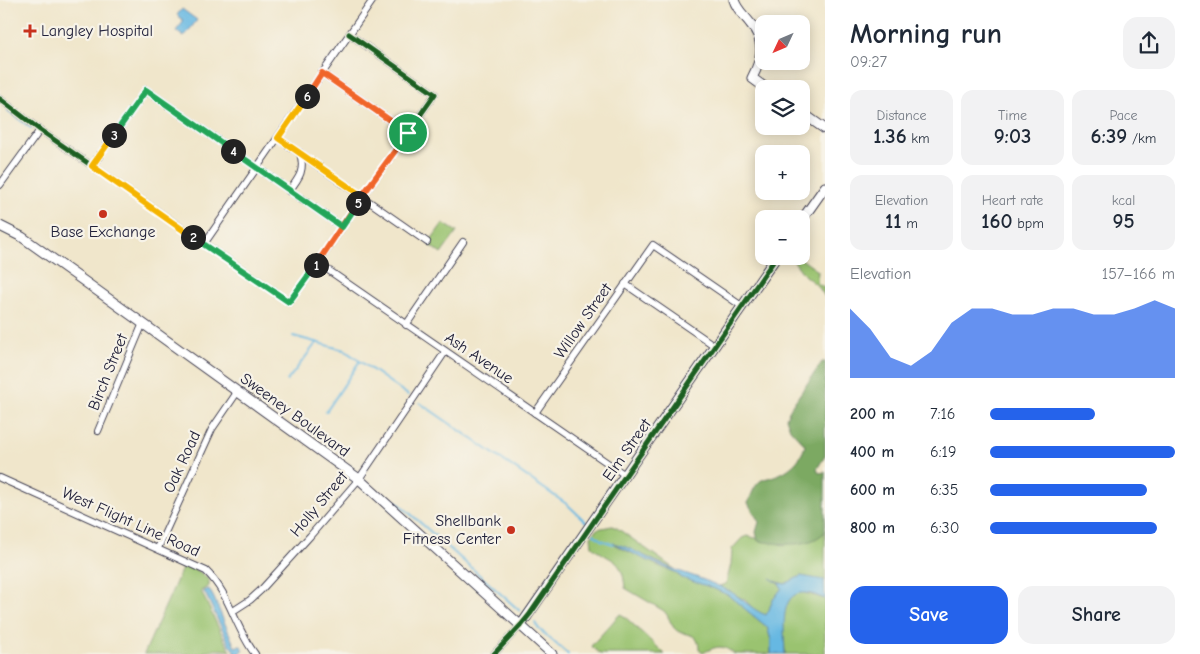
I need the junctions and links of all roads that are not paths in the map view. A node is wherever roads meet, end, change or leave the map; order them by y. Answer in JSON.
{"nodes":[{"id":1,"x":373,"y":0,"type":"edge"},
{"id":2,"x":734,"y":0,"type":"edge"},
{"id":3,"x":349,"y":34,"type":"junction"},
{"id":4,"x":322,"y":73,"type":"junction"},
{"id":5,"x":755,"y":80,"type":"edge"},
{"id":6,"x":0,"y":99,"type":"edge"},
{"id":7,"x":810,"y":118,"type":"edge"},
{"id":8,"x":825,"y":129,"type":"edge"},
{"id":9,"x":40,"y":130,"type":"junction"},
{"id":10,"x":408,"y":133,"type":"junction"},
{"id":11,"x":278,"y":138,"type":"junction"},
{"id":12,"x":300,"y":153,"type":"junction"},
{"id":13,"x":92,"y":166,"type":"junction"},
{"id":14,"x":257,"y":168,"type":"junction"},
{"id":15,"x":0,"y":185,"type":"edge"},
{"id":16,"x":825,"y":187,"type":"edge"},
{"id":17,"x":289,"y":190,"type":"junction"},
{"id":18,"x":362,"y":196,"type":"junction"},
{"id":19,"x":809,"y":210,"type":"edge"},
{"id":20,"x":342,"y":227,"type":"junction"},
{"id":21,"x":1,"y":228,"type":"edge"},
{"id":22,"x":428,"y":242,"type":"dead end"},
{"id":23,"x":462,"y":242,"type":"dead end"},
{"id":24,"x":204,"y":244,"type":"junction"},
{"id":25,"x":318,"y":263,"type":"junction"},
{"id":26,"x":771,"y":265,"type":"edge"},
{"id":27,"x":625,"y":284,"type":"junction"},
{"id":28,"x":742,"y":307,"type":"junction"},
{"id":29,"x":143,"y":323,"type":"junction"},
{"id":30,"x":406,"y":324,"type":"junction"},
{"id":31,"x":715,"y":346,"type":"junction"},
{"id":32,"x":445,"y":352,"type":"junction"},
{"id":33,"x":238,"y":391,"type":"junction"},
{"id":34,"x":535,"y":413,"type":"junction"},
{"id":35,"x":98,"y":431,"type":"dead end"},
{"id":36,"x":625,"y":475,"type":"junction"},
{"id":37,"x":0,"y":478,"type":"edge"},
{"id":38,"x":358,"y":479,"type":"junction"},
{"id":39,"x":158,"y":548,"type":"junction"},
{"id":40,"x":232,"y":611,"type":"junction"},
{"id":41,"x":521,"y":625,"type":"junction"},
{"id":42,"x":255,"y":654,"type":"edge"},
{"id":43,"x":494,"y":654,"type":"edge"},
{"id":44,"x":552,"y":654,"type":"edge"}],
"edges":[{"from":1,"to":3,"type":"street"},
{"from":2,"to":5,"type":"main road"},
{"from":3,"to":4,"type":"street"},
{"from":3,"to":10,"type":"street"},
{"from":4,"to":10,"type":"street"},
{"from":4,"to":11,"type":"street"},
{"from":6,"to":9,"type":"street"},
{"from":7,"to":8,"type":"main road"},
{"from":9,"to":13,"type":"street"},
{"from":9,"to":15,"type":"street"},
{"from":10,"to":18,"type":"street"},
{"from":11,"to":12,"type":"street"},
{"from":11,"to":14,"type":"street"},
{"from":12,"to":17,"type":"street"},
{"from":12,"to":18,"type":"street"},
{"from":13,"to":14,"type":"street"},
{"from":13,"to":24,"type":"street"},
{"from":14,"to":17,"type":"street"},
{"from":14,"to":24,"type":"street"},
{"from":16,"to":19,"type":"main road"},
{"from":17,"to":20,"type":"street"},
{"from":18,"to":20,"type":"street"},
{"from":18,"to":22,"type":"street"},
{"from":20,"to":25,"type":"street"},
{"from":21,"to":29,"type":"main road","name":"Sweeney Boulevard"},
{"from":23,"to":30,"type":"street"},
{"from":24,"to":25,"type":"street"},
{"from":25,"to":30,"type":"street","name":"Ash Avenue"},
{"from":26,"to":28,"type":"main road","name":"Elm Street"},
{"from":27,"to":28,"type":"street","name":"Willow Street"},
{"from":27,"to":31,"type":"street"},
{"from":27,"to":34,"type":"street","name":"Willow Street"},
{"from":28,"to":31,"type":"main road","name":"Elm Street"},
{"from":29,"to":33,"type":"main road","name":"Sweeney Boulevard"},
{"from":29,"to":35,"type":"street","name":"Birch Street"},
{"from":30,"to":32,"type":"street","name":"Ash Avenue"},
{"from":31,"to":36,"type":"main road","name":"Elm Street"},
{"from":32,"to":34,"type":"street","name":"Ash Avenue"},
{"from":32,"to":38,"type":"street","name":"Holly Street"},
{"from":33,"to":38,"type":"main road","name":"Sweeney Boulevard"},
{"from":33,"to":39,"type":"street","name":"Oak Road"},
{"from":34,"to":36,"type":"street","name":"Ash Avenue"},
{"from":36,"to":41,"type":"main road","name":"Elm Street"},
{"from":37,"to":39,"type":"street","name":"West Flight Line Road"},
{"from":38,"to":40,"type":"street","name":"Holly Street"},
{"from":38,"to":41,"type":"main road","name":"Sweeney Boulevard"},
{"from":39,"to":40,"type":"street","name":"West Flight Line Road"},
{"from":40,"to":42,"type":"street","name":"West Flight Line Road"},
{"from":41,"to":43,"type":"street","name":"Elm Street"},
{"from":41,"to":44,"type":"main road","name":"Sweeney Boulevard"}]}
